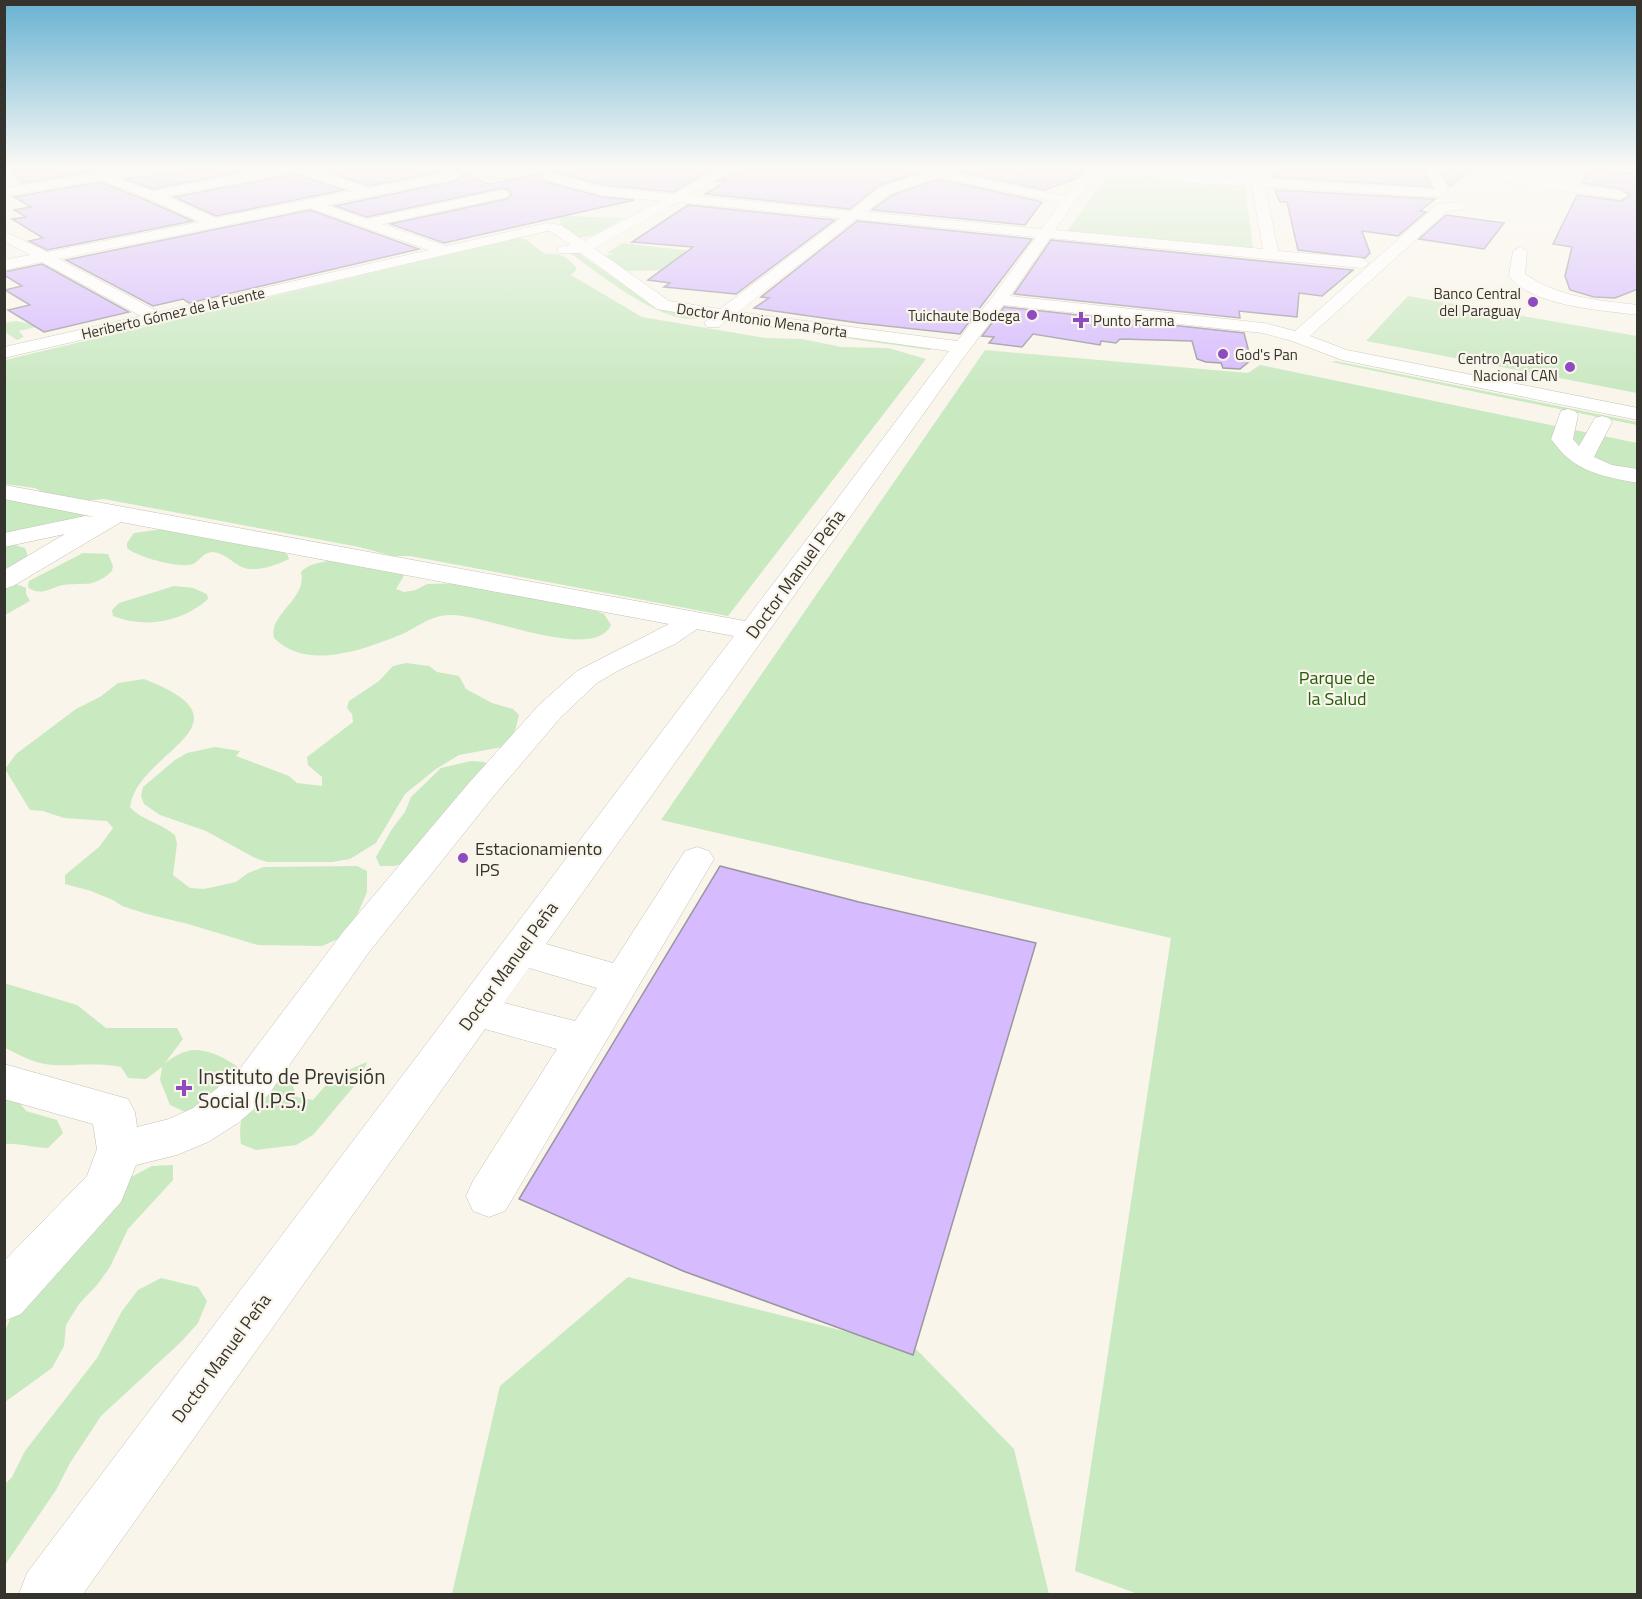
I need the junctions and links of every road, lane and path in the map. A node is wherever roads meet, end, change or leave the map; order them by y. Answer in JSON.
{"nodes":[{"id":1,"x":13,"y":241,"type":"edge"},
{"id":2,"x":129,"y":241,"type":"edge"},
{"id":3,"x":417,"y":241,"type":"edge"},
{"id":4,"x":484,"y":241,"type":"edge"},
{"id":5,"x":543,"y":241,"type":"edge"},
{"id":6,"x":572,"y":241,"type":"edge"},
{"id":7,"x":596,"y":241,"type":"edge"},
{"id":8,"x":818,"y":241,"type":"edge"},
{"id":9,"x":1040,"y":241,"type":"edge"},
{"id":10,"x":1134,"y":241,"type":"edge"},
{"id":11,"x":1269,"y":241,"type":"edge"},
{"id":12,"x":1406,"y":241,"type":"edge"},
{"id":13,"x":583,"y":248,"type":"junction"},
{"id":14,"x":444,"y":250,"type":"junction"},
{"id":15,"x":556,"y":251,"type":"junction"},
{"id":16,"x":1520,"y":251,"type":"dead end"},
{"id":17,"x":1271,"y":254,"type":"junction"},
{"id":18,"x":45,"y":258,"type":"junction"},
{"id":19,"x":1361,"y":262,"type":"dead end"},
{"id":20,"x":574,"y":264,"type":"dead end"},
{"id":21,"x":4,"y":266,"type":"edge"},
{"id":22,"x":999,"y":300,"type":"junction"},
{"id":23,"x":629,"y":301,"type":"dead end"},
{"id":24,"x":1638,"y":310,"type":"edge"},
{"id":25,"x":156,"y":317,"type":"junction"},
{"id":26,"x":717,"y":320,"type":"junction"},
{"id":27,"x":1298,"y":337,"type":"junction"},
{"id":28,"x":958,"y":352,"type":"junction"},
{"id":29,"x":4,"y":353,"type":"edge"},
{"id":30,"x":1638,"y":414,"type":"edge"},
{"id":31,"x":1568,"y":415,"type":"junction"},
{"id":32,"x":1602,"y":422,"type":"junction"},
{"id":33,"x":1638,"y":429,"type":"edge"},
{"id":34,"x":1582,"y":460,"type":"junction"},
{"id":35,"x":1638,"y":476,"type":"edge"},
{"id":36,"x":4,"y":492,"type":"edge"},
{"id":37,"x":112,"y":516,"type":"junction"},
{"id":38,"x":4,"y":540,"type":"edge"},
{"id":39,"x":4,"y":581,"type":"edge"},
{"id":40,"x":693,"y":620,"type":"junction"},
{"id":41,"x":752,"y":631,"type":"junction"},
{"id":42,"x":697,"y":859,"type":"dead end"},
{"id":43,"x":518,"y":951,"type":"junction"},
{"id":44,"x":622,"y":980,"type":"junction"},
{"id":45,"x":475,"y":1011,"type":"junction"},
{"id":46,"x":585,"y":1040,"type":"junction"},
{"id":47,"x":4,"y":1081,"type":"edge"},
{"id":48,"x":119,"y":1149,"type":"junction"},
{"id":49,"x":489,"y":1196,"type":"dead end"},
{"id":50,"x":4,"y":1297,"type":"edge"},
{"id":51,"x":48,"y":1594,"type":"edge"}],
"edges":[{"from":1,"to":18,"type":"street"},
{"from":2,"to":18,"type":"street"},
{"from":3,"to":14,"type":"street"},
{"from":4,"to":14,"type":"street","name":"Heriberto Gómez de la Fuente"},
{"from":5,"to":15,"type":"street"},
{"from":6,"to":13,"type":"street","name":"Doctor Antonio Mena Porta"},
{"from":7,"to":13,"type":"street"},
{"from":8,"to":26,"type":"street"},
{"from":9,"to":22,"type":"street","name":"Doctor Manuel Peña"},
{"from":10,"to":17,"type":"street"},
{"from":11,"to":17,"type":"street"},
{"from":12,"to":27,"type":"street"},
{"from":13,"to":15,"type":"street"},
{"from":13,"to":26,"type":"street","name":"Doctor Antonio Mena Porta"},
{"from":14,"to":25,"type":"street","name":"Heriberto Gómez de la Fuente"},
{"from":15,"to":20,"type":"street"},
{"from":16,"to":24,"type":"street"},
{"from":17,"to":19,"type":"street"},
{"from":18,"to":21,"type":"street"},
{"from":18,"to":25,"type":"street"},
{"from":22,"to":27,"type":"street"},
{"from":22,"to":28,"type":"street","name":"Doctor Manuel Peña"},
{"from":23,"to":26,"type":"street"},
{"from":25,"to":29,"type":"street","name":"Heriberto Gómez de la Fuente"},
{"from":26,"to":28,"type":"street"},
{"from":27,"to":30,"type":"street"},
{"from":27,"to":31,"type":"street"},
{"from":28,"to":41,"type":"street","name":"Doctor Manuel Peña"},
{"from":31,"to":32,"type":"street"},
{"from":31,"to":34,"type":"street"},
{"from":32,"to":33,"type":"street"},
{"from":32,"to":34,"type":"street"},
{"from":34,"to":35,"type":"street"},
{"from":36,"to":37,"type":"street"},
{"from":37,"to":38,"type":"street"},
{"from":37,"to":39,"type":"street"},
{"from":37,"to":40,"type":"street"},
{"from":40,"to":41,"type":"street"},
{"from":40,"to":48,"type":"street"},
{"from":41,"to":43,"type":"street","name":"Doctor Manuel Peña"},
{"from":42,"to":44,"type":"street"},
{"from":43,"to":44,"type":"street"},
{"from":43,"to":45,"type":"street","name":"Doctor Manuel Peña"},
{"from":44,"to":46,"type":"street"},
{"from":45,"to":46,"type":"street"},
{"from":45,"to":51,"type":"street","name":"Doctor Manuel Peña"},
{"from":46,"to":49,"type":"street"},
{"from":47,"to":48,"type":"street"},
{"from":48,"to":50,"type":"street"}]}
